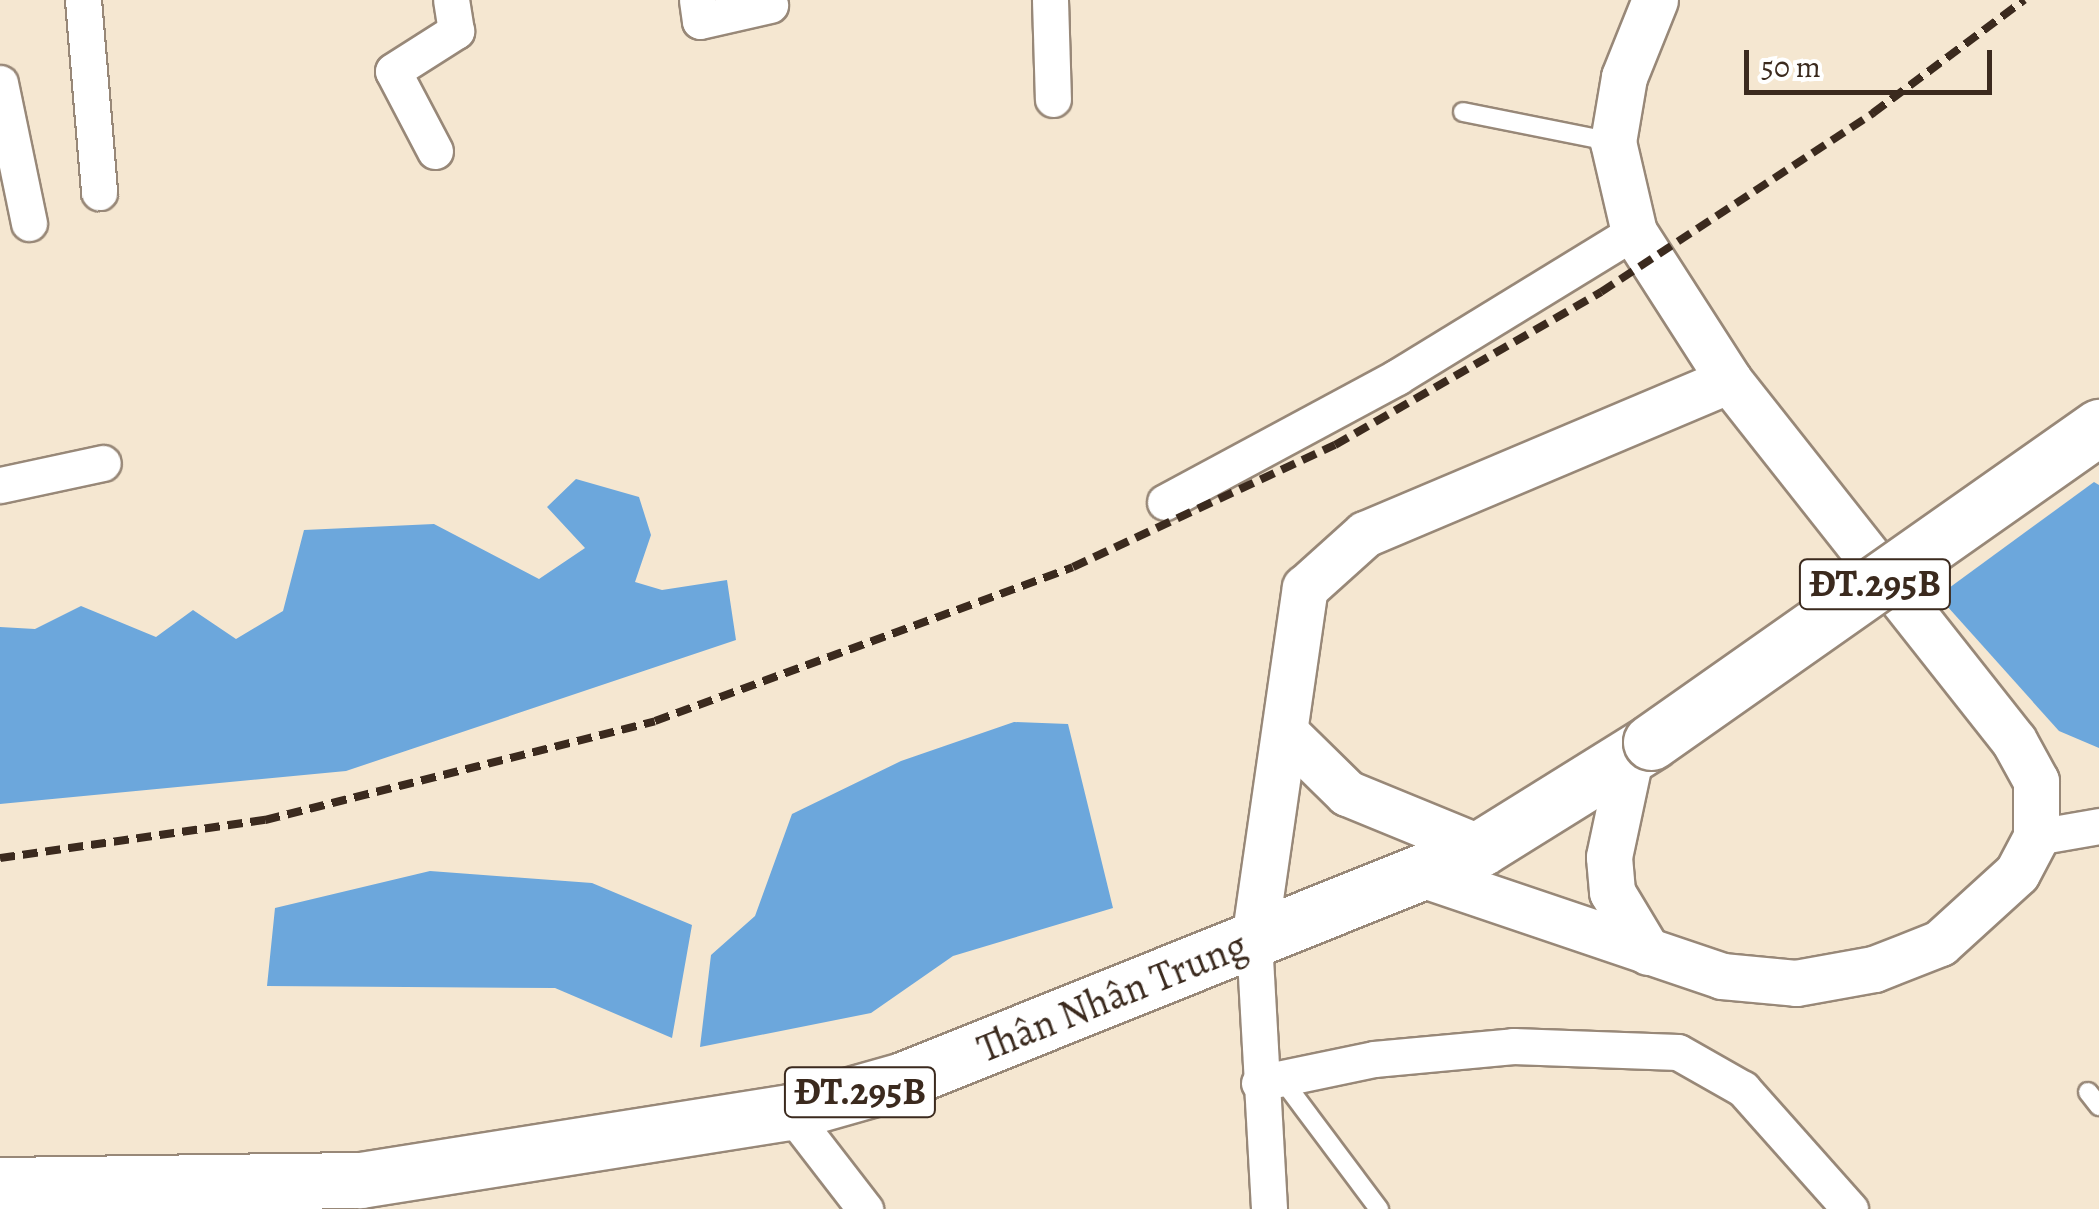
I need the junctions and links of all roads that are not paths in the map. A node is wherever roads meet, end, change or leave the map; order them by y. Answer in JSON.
{"nodes":[{"id":1,"x":83,"y":0,"type":"edge"},
{"id":2,"x":451,"y":0,"type":"edge"},
{"id":3,"x":697,"y":0,"type":"edge"},
{"id":4,"x":1050,"y":0,"type":"edge"},
{"id":5,"x":1655,"y":0,"type":"edge"},
{"id":6,"x":770,"y":5,"type":"dead end"},
{"id":7,"x":0,"y":83,"type":"edge"},
{"id":8,"x":1053,"y":99,"type":"dead end"},
{"id":9,"x":1463,"y":112,"type":"dead end"},
{"id":10,"x":1614,"y":142,"type":"junction"},
{"id":11,"x":435,"y":152,"type":"dead end"},
{"id":12,"x":100,"y":192,"type":"dead end"},
{"id":13,"x":29,"y":223,"type":"dead end"},
{"id":14,"x":1634,"y":232,"type":"junction"},
{"id":15,"x":1729,"y":380,"type":"junction"},
{"id":16,"x":2099,"y":427,"type":"edge"},
{"id":17,"x":103,"y":463,"type":"dead end"},
{"id":18,"x":0,"y":485,"type":"edge"},
{"id":19,"x":1165,"y":502,"type":"dead end"},
{"id":20,"x":1290,"y":738,"type":"junction"},
{"id":21,"x":1640,"y":750,"type":"junction"},
{"id":22,"x":2099,"y":826,"type":"edge"},
{"id":23,"x":2036,"y":837,"type":"junction"},
{"id":24,"x":1481,"y":848,"type":"junction"},
{"id":25,"x":1418,"y":872,"type":"junction"},
{"id":26,"x":1254,"y":940,"type":"junction"},
{"id":27,"x":1648,"y":952,"type":"junction"},
{"id":28,"x":1270,"y":1081,"type":"junction"},
{"id":29,"x":790,"y":1112,"type":"junction"},
{"id":30,"x":0,"y":1185,"type":"edge"},
{"id":31,"x":866,"y":1209,"type":"edge"},
{"id":32,"x":1270,"y":1209,"type":"edge"},
{"id":33,"x":1380,"y":1209,"type":"edge"},
{"id":34,"x":1850,"y":1209,"type":"edge"}],
"edges":[{"from":1,"to":12,"type":"street"},
{"from":2,"to":11,"type":"street"},
{"from":3,"to":6,"type":"street"},
{"from":4,"to":8,"type":"street"},
{"from":5,"to":10,"type":"street"},
{"from":7,"to":13,"type":"street"},
{"from":9,"to":10,"type":"lane"},
{"from":10,"to":14,"type":"street"},
{"from":14,"to":15,"type":"street"},
{"from":14,"to":19,"type":"street"},
{"from":15,"to":20,"type":"street"},
{"from":15,"to":23,"type":"street"},
{"from":16,"to":21,"type":"main road","number":"ĐT.295B","bridge":true},
{"from":17,"to":18,"type":"street"},
{"from":20,"to":24,"type":"street"},
{"from":20,"to":26,"type":"street"},
{"from":21,"to":24,"type":"main road","name":"Thân Nhân Trung","number":"ĐT.295B"},
{"from":21,"to":27,"type":"street"},
{"from":22,"to":23,"type":"street"},
{"from":23,"to":27,"type":"street"},
{"from":24,"to":25,"type":"main road","name":"Thân Nhân Trung","number":"ĐT.295B"},
{"from":25,"to":26,"type":"main road","name":"Thân Nhân Trung","number":"ĐT.295B"},
{"from":25,"to":27,"type":"street"},
{"from":26,"to":28,"type":"street"},
{"from":26,"to":29,"type":"main road","name":"Thân Nhân Trung","number":"ĐT.295B"},
{"from":28,"to":32,"type":"street"},
{"from":28,"to":33,"type":"lane"},
{"from":28,"to":34,"type":"street"},
{"from":29,"to":30,"type":"main road","name":"Thân Nhân Trung","number":"ĐT.295B"},
{"from":29,"to":31,"type":"street"}]}
